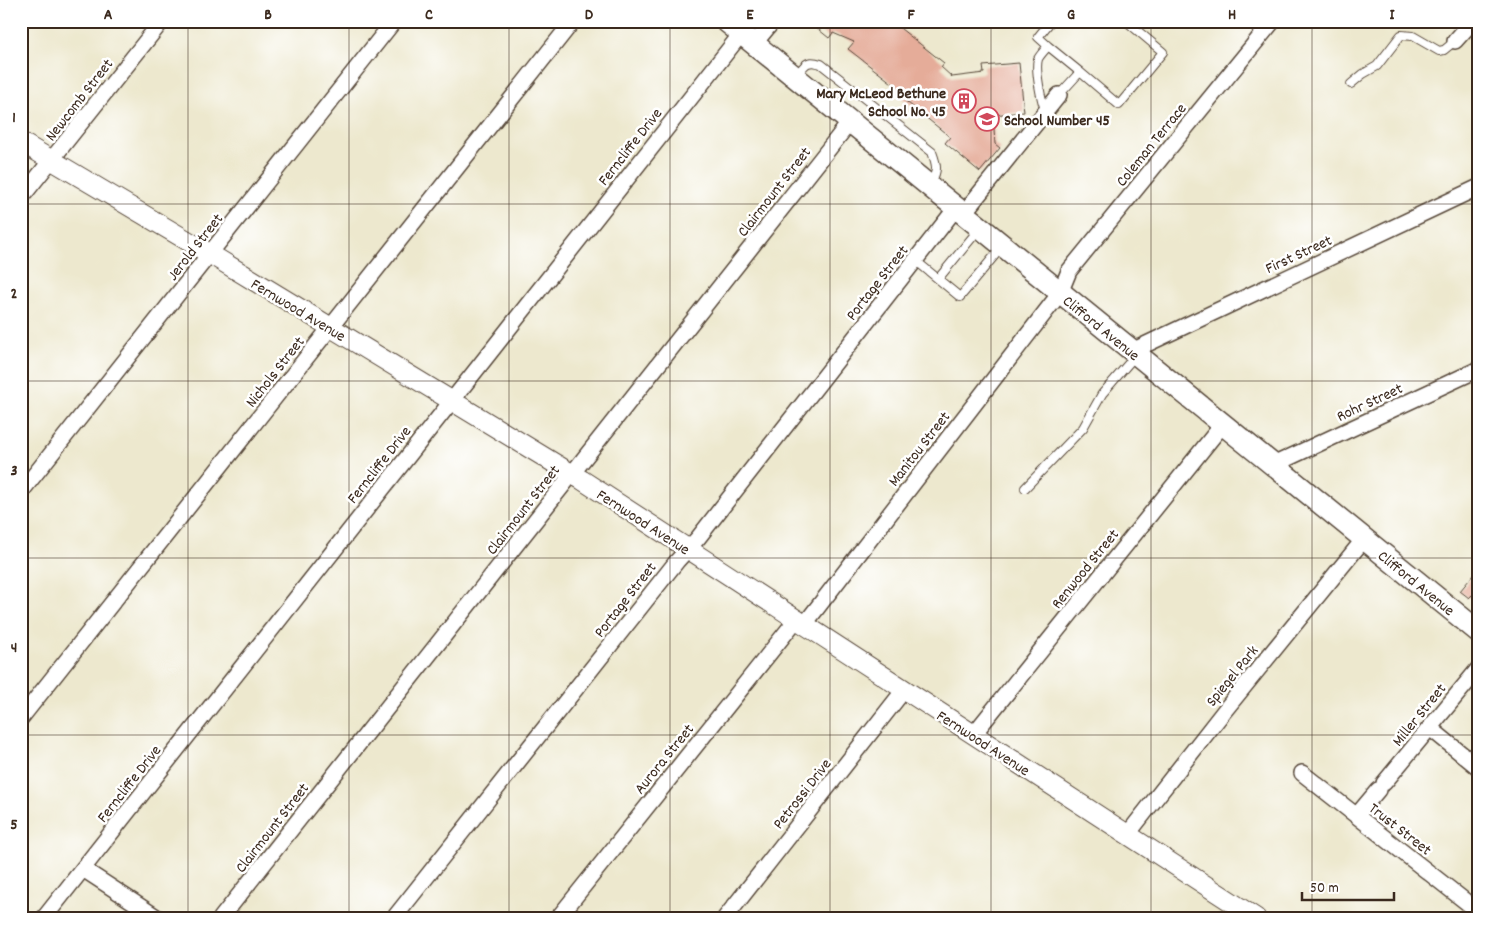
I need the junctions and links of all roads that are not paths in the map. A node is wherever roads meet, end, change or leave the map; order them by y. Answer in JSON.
{"nodes":[{"id":1,"x":162,"y":21,"type":"edge"},
{"id":2,"x":394,"y":21,"type":"edge"},
{"id":3,"x":572,"y":21,"type":"edge"},
{"id":4,"x":773,"y":21,"type":"edge"},
{"id":5,"x":1051,"y":21,"type":"edge"},
{"id":6,"x":1126,"y":21,"type":"edge"},
{"id":7,"x":1273,"y":21,"type":"edge"},
{"id":8,"x":1472,"y":21,"type":"edge"},
{"id":9,"x":740,"y":33,"type":"edge"},
{"id":10,"x":1455,"y":41,"type":"joint"},
{"id":11,"x":1048,"y":46,"type":"junction"},
{"id":12,"x":1080,"y":72,"type":"junction"},
{"id":13,"x":794,"y":77,"type":"junction"},
{"id":14,"x":1351,"y":84,"type":"dead end"},
{"id":15,"x":1059,"y":95,"type":"joint"},
{"id":16,"x":1046,"y":111,"type":"junction"},
{"id":17,"x":850,"y":122,"type":"junction"},
{"id":18,"x":21,"y":142,"type":"edge"},
{"id":19,"x":52,"y":160,"type":"junction"},
{"id":20,"x":930,"y":187,"type":"junction"},
{"id":21,"x":1479,"y":187,"type":"edge"},
{"id":22,"x":21,"y":198,"type":"edge"},
{"id":23,"x":959,"y":211,"type":"junction"},
{"id":24,"x":980,"y":228,"type":"junction"},
{"id":25,"x":1003,"y":246,"type":"junction"},
{"id":26,"x":210,"y":254,"type":"junction"},
{"id":27,"x":915,"y":260,"type":"junction"},
{"id":28,"x":938,"y":279,"type":"junction"},
{"id":29,"x":1060,"y":293,"type":"junction"},
{"id":30,"x":331,"y":328,"type":"junction"},
{"id":31,"x":1134,"y":353,"type":"junction"},
{"id":32,"x":1479,"y":369,"type":"edge"},
{"id":33,"x":450,"y":401,"type":"junction"},
{"id":34,"x":1223,"y":424,"type":"junction"},
{"id":35,"x":1273,"y":465,"type":"junction"},
{"id":36,"x":572,"y":474,"type":"junction"},
{"id":37,"x":1025,"y":488,"type":"dead end"},
{"id":38,"x":21,"y":492,"type":"edge"},
{"id":39,"x":1364,"y":539,"type":"junction"},
{"id":40,"x":688,"y":549,"type":"junction"},
{"id":41,"x":800,"y":622,"type":"junction"},
{"id":42,"x":1479,"y":632,"type":"edge"},
{"id":43,"x":1479,"y":668,"type":"edge"},
{"id":44,"x":904,"y":690,"type":"junction"},
{"id":45,"x":21,"y":718,"type":"edge"},
{"id":46,"x":1430,"y":728,"type":"junction"},
{"id":47,"x":973,"y":735,"type":"junction"},
{"id":48,"x":1479,"y":768,"type":"edge"},
{"id":49,"x":1302,"y":773,"type":"dead end"},
{"id":50,"x":1357,"y":815,"type":"junction"},
{"id":51,"x":1128,"y":835,"type":"junction"},
{"id":52,"x":83,"y":869,"type":"junction"},
{"id":53,"x":1479,"y":912,"type":"edge"},
{"id":54,"x":44,"y":918,"type":"edge"},
{"id":55,"x":158,"y":918,"type":"edge"},
{"id":56,"x":221,"y":918,"type":"edge"},
{"id":57,"x":394,"y":918,"type":"edge"},
{"id":58,"x":558,"y":918,"type":"edge"},
{"id":59,"x":725,"y":918,"type":"edge"},
{"id":60,"x":1256,"y":918,"type":"edge"}],
"edges":[{"from":1,"to":19,"type":"street","name":"Newcomb Street"},
{"from":2,"to":26,"type":"street","name":"Jerold Street"},
{"from":3,"to":30,"type":"street","name":"Nichols Street"},
{"from":4,"to":9,"type":"street","name":"Ferncliffe Drive"},
{"from":5,"to":11,"type":"lane"},
{"from":6,"to":12,"type":"lane"},
{"from":7,"to":29,"type":"street","name":"Coleman Terrace"},
{"from":8,"to":10,"type":"street"},
{"from":9,"to":13,"type":"main road","name":"Clifford Avenue"},
{"from":9,"to":33,"type":"street","name":"Ferncliffe Drive"},
{"from":10,"to":14,"type":"lane"},
{"from":11,"to":12,"type":"lane"},
{"from":11,"to":16,"type":"lane"},
{"from":12,"to":15,"type":"lane"},
{"from":13,"to":17,"type":"main road","name":"Clifford Avenue"},
{"from":13,"to":20,"type":"lane"},
{"from":15,"to":16,"type":"street","name":"Portage Street"},
{"from":16,"to":23,"type":"street","name":"Portage Street"},
{"from":17,"to":20,"type":"main road","name":"Clifford Avenue"},
{"from":17,"to":36,"type":"street","name":"Clairmount Street"},
{"from":18,"to":19,"type":"street","name":"Fernwood Avenue"},
{"from":19,"to":22,"type":"street","name":"Newcomb Street"},
{"from":19,"to":26,"type":"street","name":"Fernwood Avenue"},
{"from":20,"to":23,"type":"main road","name":"Clifford Avenue"},
{"from":21,"to":31,"type":"street","name":"First Street"},
{"from":23,"to":24,"type":"main road","name":"Clifford Avenue"},
{"from":23,"to":27,"type":"street","name":"Portage Street"},
{"from":24,"to":25,"type":"main road","name":"Clifford Avenue"},
{"from":24,"to":28,"type":"lane"},
{"from":25,"to":28,"type":"lane"},
{"from":25,"to":29,"type":"main road","name":"Clifford Avenue"},
{"from":26,"to":30,"type":"street","name":"Fernwood Avenue"},
{"from":26,"to":38,"type":"street","name":"Jerold Street"},
{"from":27,"to":28,"type":"lane"},
{"from":27,"to":40,"type":"street","name":"Portage Street"},
{"from":29,"to":31,"type":"main road","name":"Clifford Avenue"},
{"from":29,"to":41,"type":"street","name":"Manitou Street"},
{"from":30,"to":33,"type":"street","name":"Fernwood Avenue"},
{"from":30,"to":45,"type":"street","name":"Nichols Street"},
{"from":31,"to":34,"type":"main road","name":"Clifford Avenue"},
{"from":31,"to":37,"type":"lane"},
{"from":32,"to":35,"type":"street","name":"Rohr Street"},
{"from":33,"to":36,"type":"street","name":"Fernwood Avenue"},
{"from":33,"to":52,"type":"street","name":"Ferncliffe Drive"},
{"from":34,"to":35,"type":"main road","name":"Clifford Avenue"},
{"from":34,"to":47,"type":"street","name":"Renwood Street"},
{"from":35,"to":39,"type":"main road","name":"Clifford Avenue"},
{"from":36,"to":40,"type":"street","name":"Fernwood Avenue"},
{"from":36,"to":56,"type":"street","name":"Clairmount Street"},
{"from":39,"to":42,"type":"main road","name":"Clifford Avenue"},
{"from":39,"to":51,"type":"street","name":"Spiegel Park"},
{"from":40,"to":41,"type":"street","name":"Fernwood Avenue"},
{"from":40,"to":57,"type":"street","name":"Portage Street"},
{"from":41,"to":44,"type":"street","name":"Fernwood Avenue"},
{"from":41,"to":58,"type":"street","name":"Aurora Street"},
{"from":43,"to":46,"type":"street","name":"Miller Street"},
{"from":44,"to":47,"type":"street","name":"Fernwood Avenue"},
{"from":44,"to":59,"type":"street","name":"Petrossi Drive"},
{"from":46,"to":48,"type":"street"},
{"from":46,"to":50,"type":"street","name":"Miller Street"},
{"from":47,"to":51,"type":"street","name":"Fernwood Avenue"},
{"from":49,"to":50,"type":"street","name":"Trust Street"},
{"from":50,"to":53,"type":"street","name":"Trust Street"},
{"from":51,"to":60,"type":"street","name":"Fernwood Avenue"},
{"from":52,"to":54,"type":"street","name":"Ferncliffe Drive"},
{"from":52,"to":55,"type":"street"}]}
